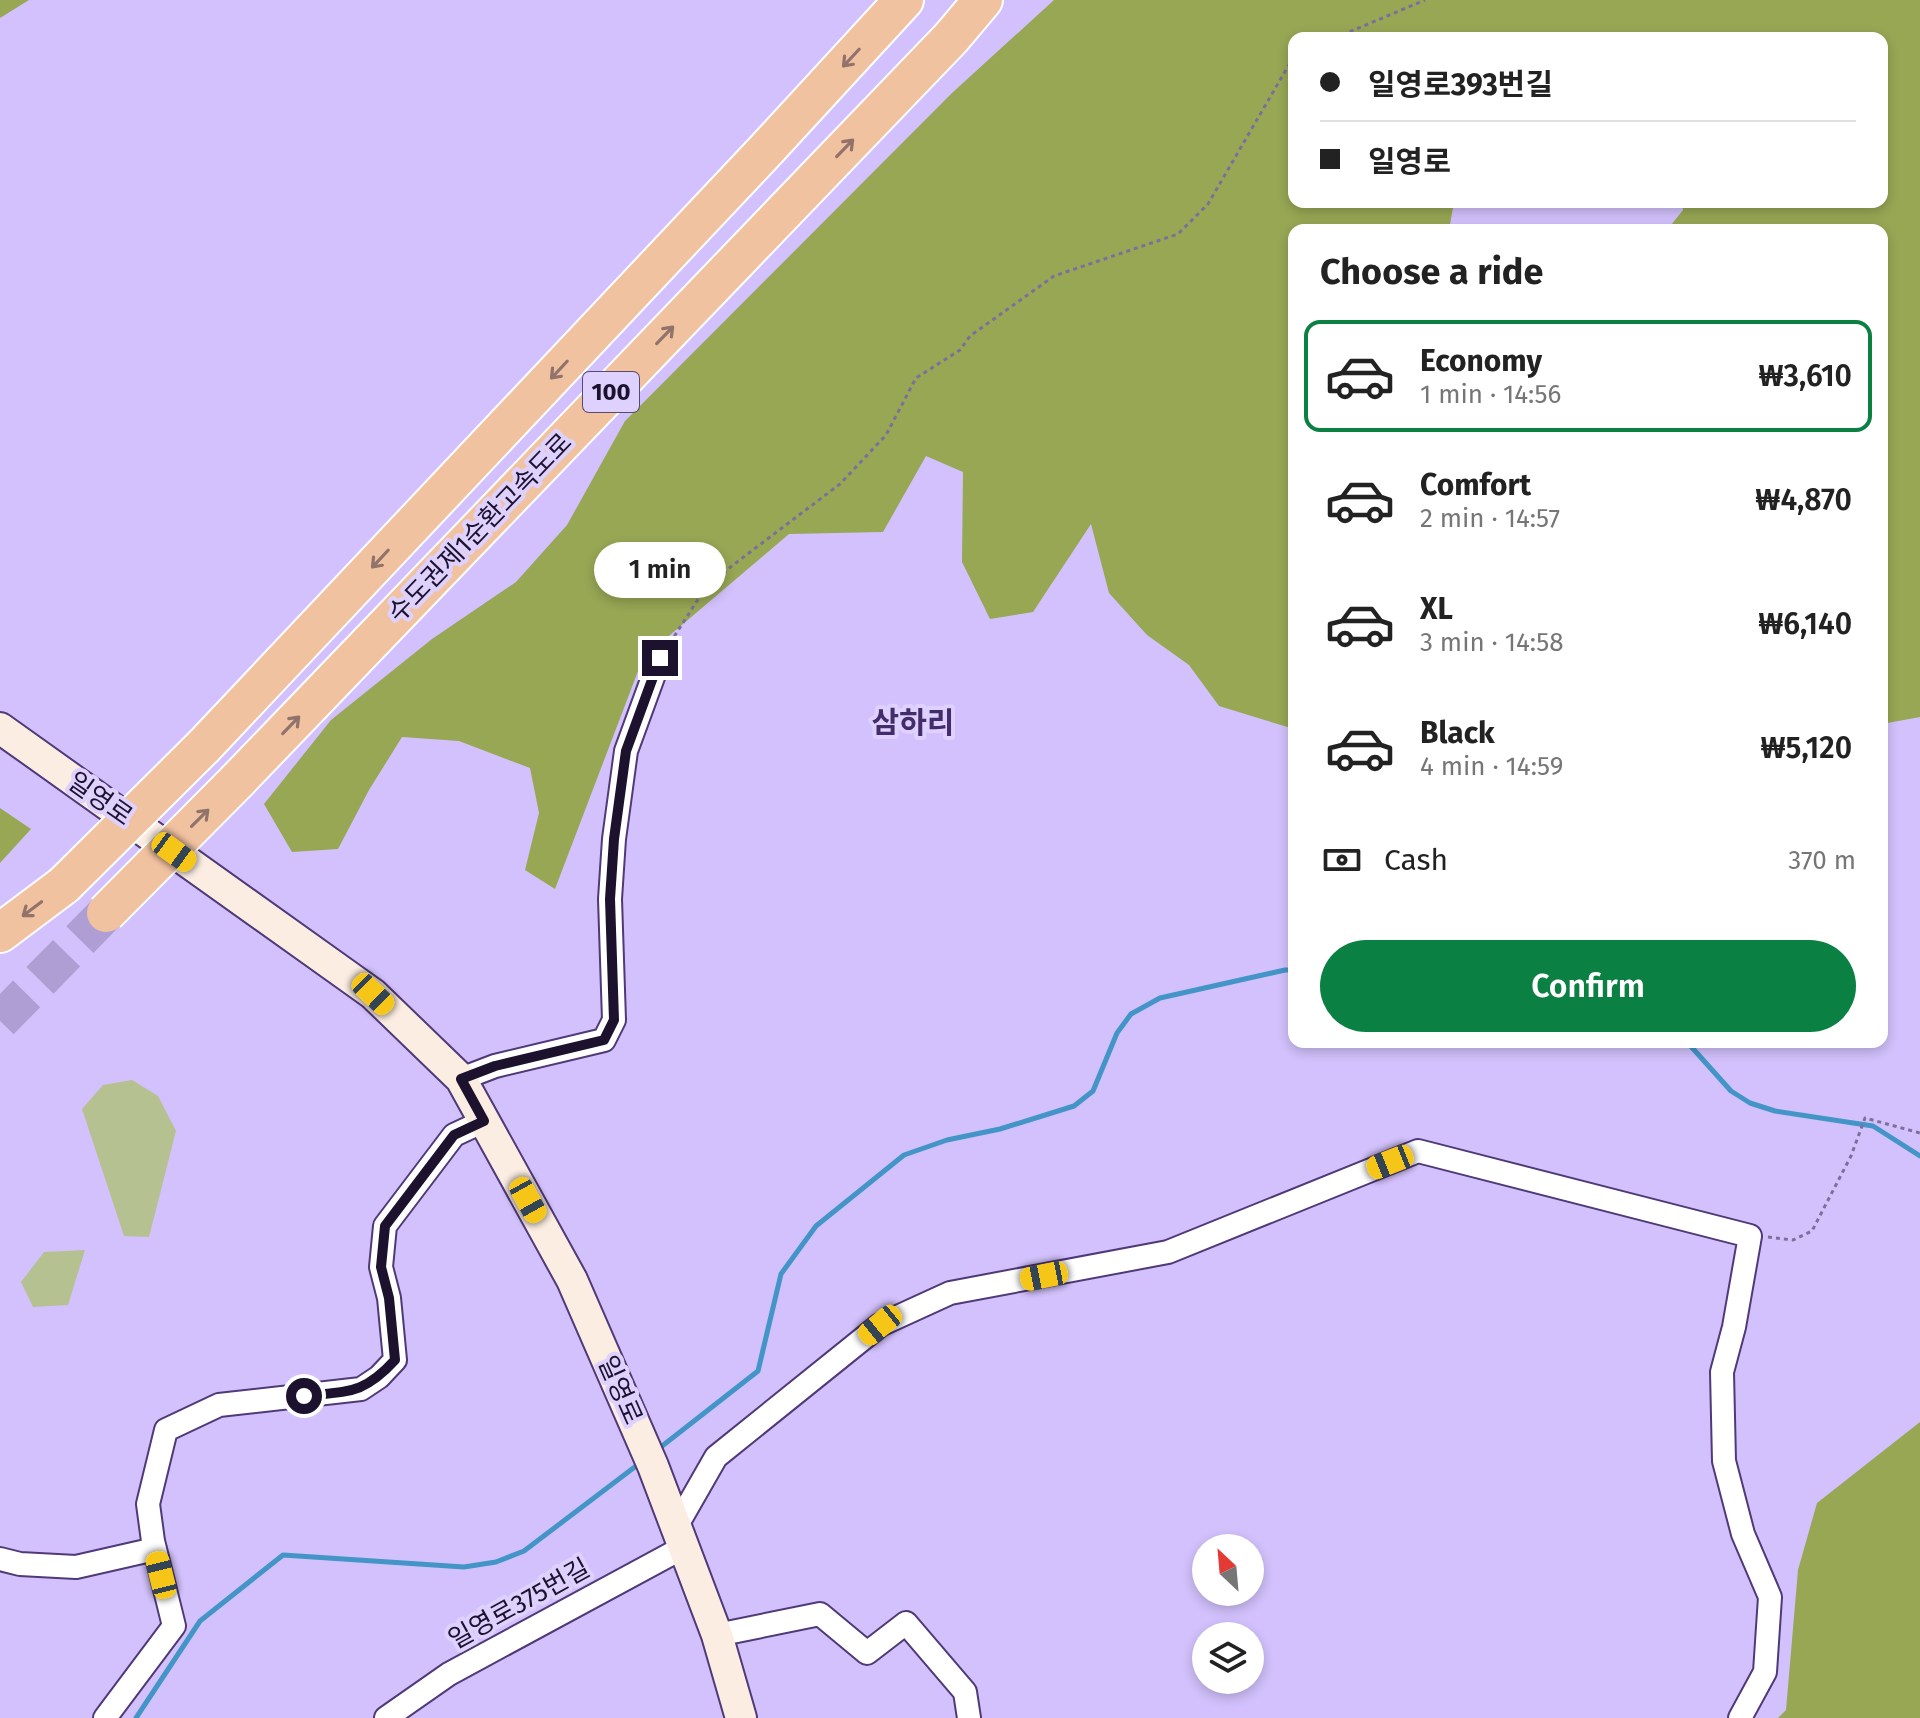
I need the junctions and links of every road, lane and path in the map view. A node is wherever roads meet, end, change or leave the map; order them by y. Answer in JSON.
{"nodes":[{"id":1,"x":904,"y":0,"type":"edge"},
{"id":2,"x":983,"y":0,"type":"edge"},
{"id":3,"x":1425,"y":0,"type":"edge"},
{"id":4,"x":1349,"y":32,"type":"edge"},
{"id":5,"x":1288,"y":66,"type":"edge"},
{"id":6,"x":660,"y":658,"type":"joint"},
{"id":7,"x":0,"y":728,"type":"edge"},
{"id":8,"x":106,"y":913,"type":"tunnel mouth"},
{"id":9,"x":0,"y":933,"type":"edge"},
{"id":10,"x":461,"y":1079,"type":"junction"},
{"id":11,"x":484,"y":1121,"type":"junction"},
{"id":12,"x":1920,"y":1133,"type":"edge"},
{"id":13,"x":1750,"y":1236,"type":"junction"},
{"id":14,"x":680,"y":1537,"type":"junction"},
{"id":15,"x":155,"y":1549,"type":"junction"},
{"id":16,"x":0,"y":1559,"type":"edge"},
{"id":17,"x":717,"y":1635,"type":"junction"},
{"id":18,"x":105,"y":1718,"type":"edge"},
{"id":19,"x":386,"y":1718,"type":"edge"},
{"id":20,"x":741,"y":1718,"type":"edge"},
{"id":21,"x":969,"y":1718,"type":"edge"},
{"id":22,"x":1740,"y":1718,"type":"edge"}],
"edges":[{"from":1,"to":9,"type":"highway","name":"수도권제1순환고속도로","number":"100","one_way":true,"bridge":true},
{"from":8,"to":2,"type":"highway","name":"수도권제1순환고속도로","number":"100","one_way":true,"bridge":true},
{"from":3,"to":4,"type":"path"},
{"from":5,"to":6,"type":"path"},
{"from":6,"to":10,"type":"street"},
{"from":7,"to":10,"type":"main road","name":"일영로"},
{"from":10,"to":11,"type":"main road","name":"일영로"},
{"from":11,"to":14,"type":"main road","name":"일영로"},
{"from":11,"to":15,"type":"street"},
{"from":12,"to":13,"type":"path"},
{"from":13,"to":14,"type":"street"},
{"from":13,"to":22,"type":"street"},
{"from":14,"to":17,"type":"main road","name":"일영로"},
{"from":14,"to":19,"type":"street","name":"일영로375번길"},
{"from":15,"to":16,"type":"street"},
{"from":15,"to":18,"type":"street"},
{"from":17,"to":20,"type":"main road","name":"일영로"},
{"from":17,"to":21,"type":"street"}]}
